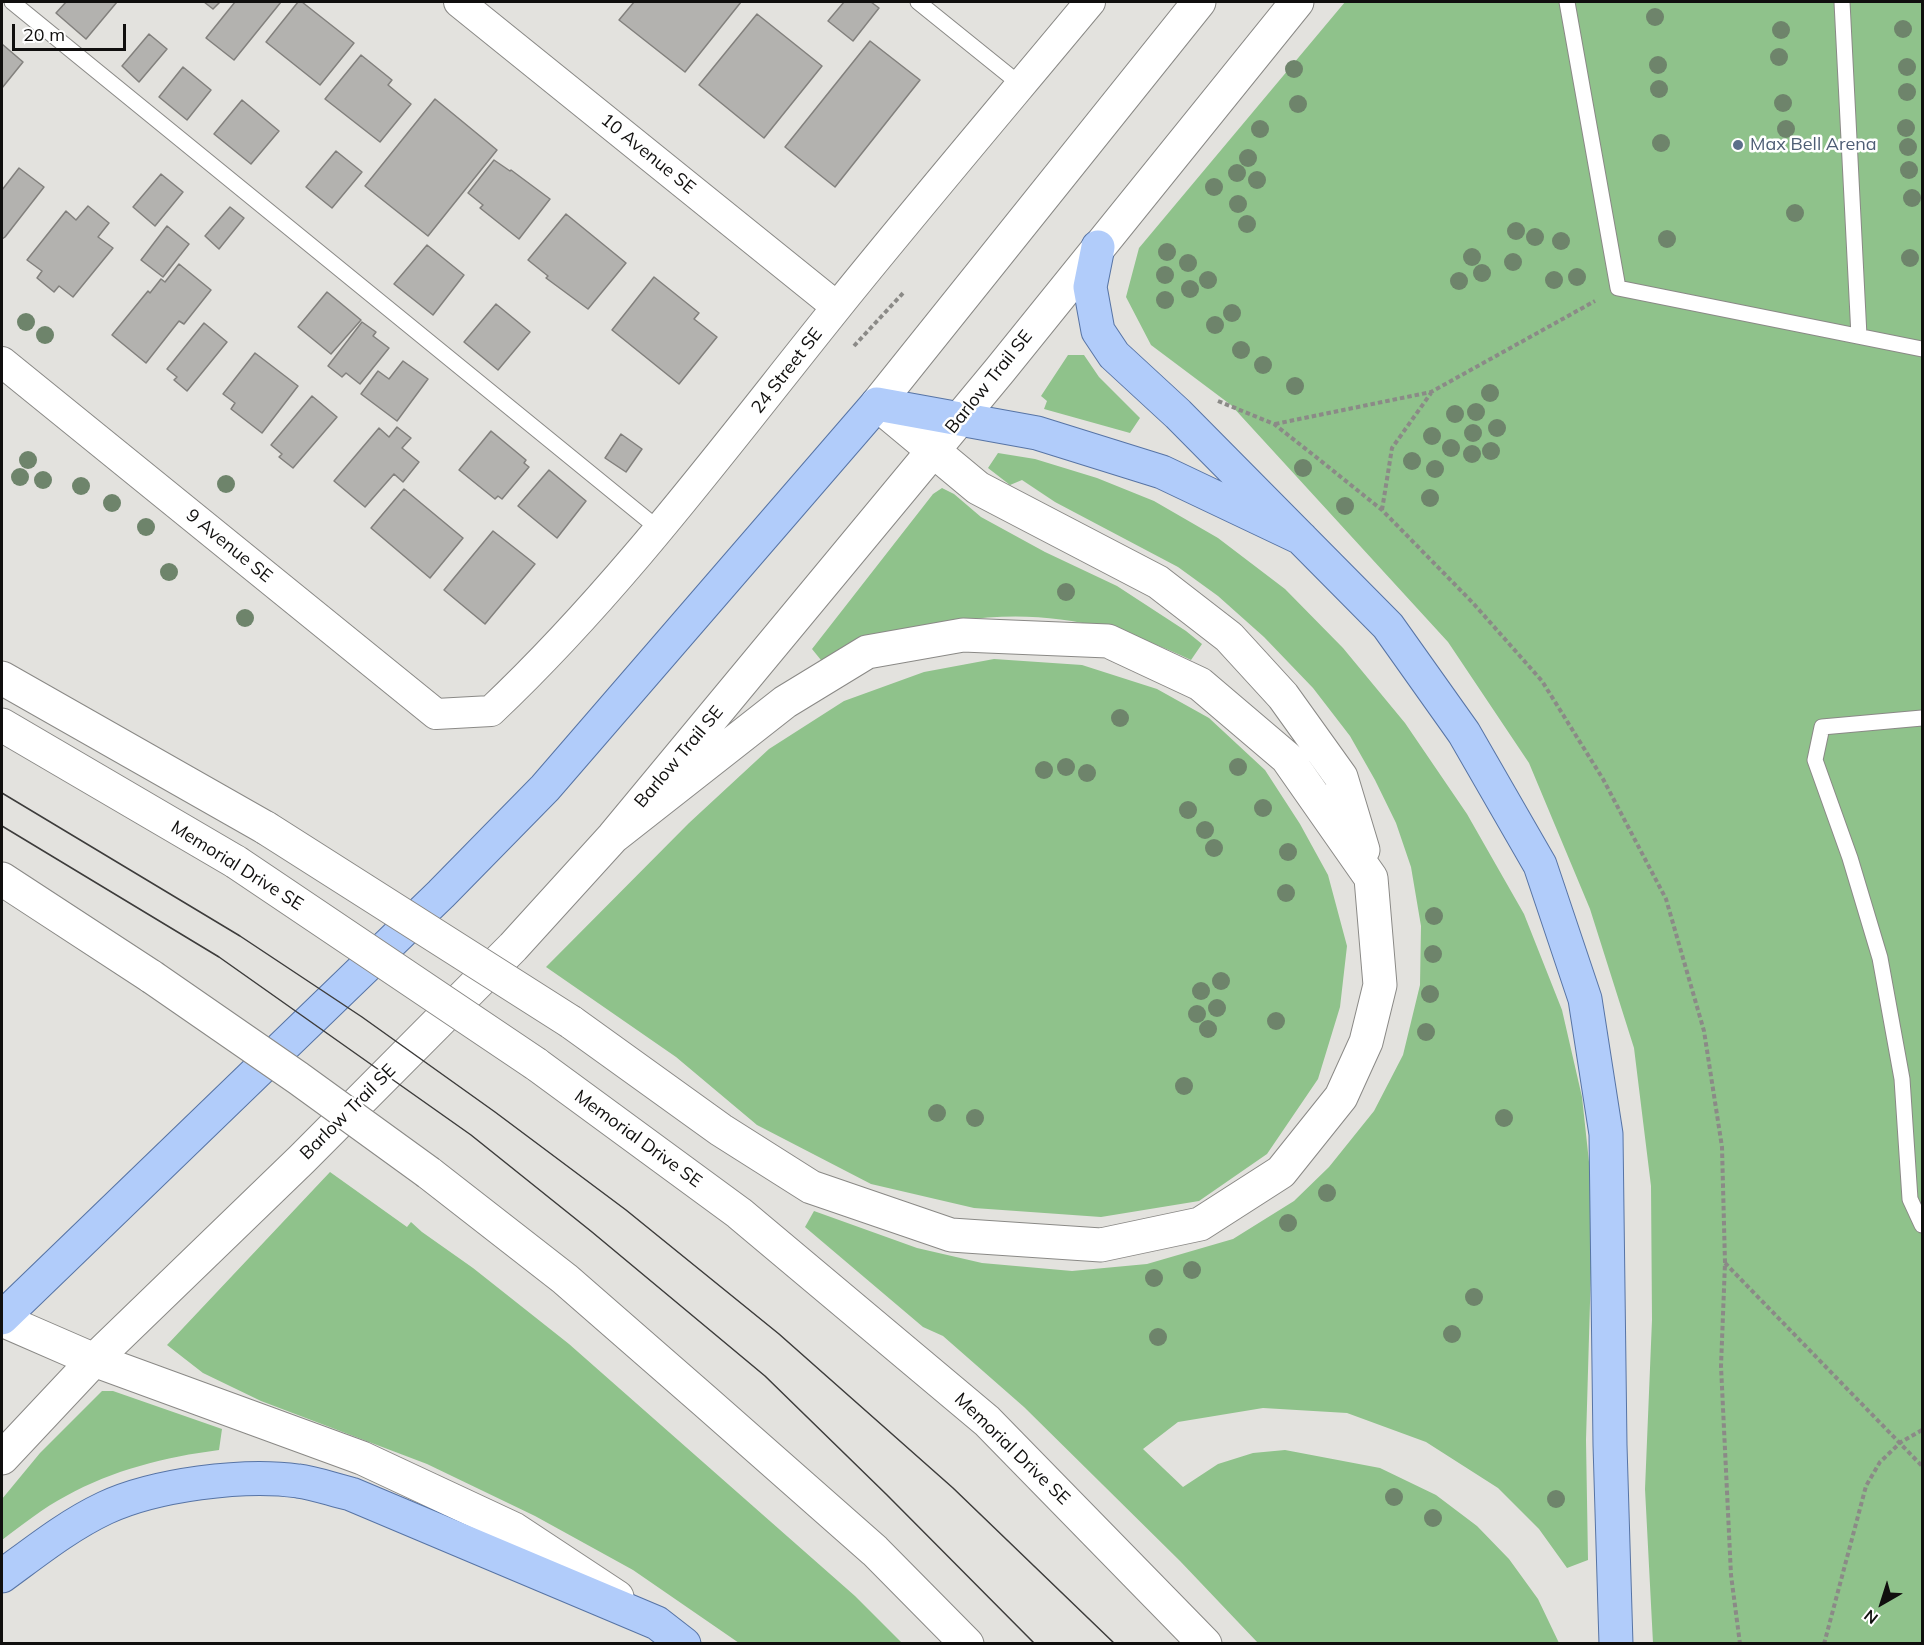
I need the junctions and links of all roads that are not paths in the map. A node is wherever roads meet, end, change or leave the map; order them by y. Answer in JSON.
{"nodes":[{"id":1,"x":12,"y":2,"type":"edge"},
{"id":2,"x":459,"y":2,"type":"edge"},
{"id":3,"x":918,"y":2,"type":"edge"},
{"id":4,"x":1090,"y":2,"type":"edge"},
{"id":5,"x":1199,"y":2,"type":"edge"},
{"id":6,"x":1297,"y":2,"type":"edge"},
{"id":7,"x":1567,"y":2,"type":"edge"},
{"id":8,"x":1842,"y":2,"type":"edge"},
{"id":9,"x":1021,"y":85,"type":"junction"},
{"id":10,"x":1098,"y":247,"type":"junction"},
{"id":11,"x":837,"y":307,"type":"junction"},
{"id":12,"x":1859,"y":336,"type":"junction"},
{"id":13,"x":1923,"y":349,"type":"edge"},
{"id":14,"x":2,"y":362,"type":"edge"},
{"id":15,"x":877,"y":405,"type":"junction"},
{"id":16,"x":960,"y":418,"type":"junction"},
{"id":17,"x":932,"y":451,"type":"junction"},
{"id":18,"x":660,"y":530,"type":"junction"},
{"id":19,"x":1301,"y":538,"type":"junction"},
{"id":20,"x":2,"y":678,"type":"edge"},
{"id":21,"x":463,"y":712,"type":"joint"},
{"id":22,"x":1923,"y":718,"type":"edge"},
{"id":23,"x":2,"y":725,"type":"edge"},
{"id":24,"x":613,"y":837,"type":"junction"},
{"id":25,"x":1371,"y":878,"type":"junction"},
{"id":26,"x":2,"y":879,"type":"edge"},
{"id":27,"x":1923,"y":1225,"type":"edge"},
{"id":28,"x":2,"y":1319,"type":"edge"},
{"id":29,"x":94,"y":1360,"type":"junction"},
{"id":30,"x":2,"y":1458,"type":"edge"},
{"id":31,"x":2,"y":1576,"type":"edge"},
{"id":32,"x":657,"y":1623,"type":"junction"},
{"id":33,"x":684,"y":1644,"type":"edge"},
{"id":34,"x":968,"y":1644,"type":"edge"},
{"id":35,"x":1204,"y":1644,"type":"edge"},
{"id":36,"x":1616,"y":1644,"type":"edge"}],
"edges":[{"from":1,"to":18,"type":"lane"},
{"from":2,"to":11,"type":"street","name":"10 Avenue SE"},
{"from":3,"to":9,"type":"lane"},
{"from":4,"to":9,"type":"street","name":"24 Street SE"},
{"from":5,"to":15,"type":"main road"},
{"from":6,"to":10,"type":"main road","name":"Barlow Trail SE"},
{"from":7,"to":12,"type":"lane"},
{"from":8,"to":12,"type":"lane"},
{"from":9,"to":11,"type":"street","name":"24 Street SE"},
{"from":10,"to":16,"type":"main road","name":"Barlow Trail SE"},
{"from":10,"to":19,"type":"main road"},
{"from":11,"to":18,"type":"street","name":"24 Street SE"},
{"from":12,"to":13,"type":"lane"},
{"from":14,"to":21,"type":"street","name":"9 Avenue SE"},
{"from":15,"to":16,"type":"main road"},
{"from":15,"to":17,"type":"main road"},
{"from":15,"to":28,"type":"main road"},
{"from":16,"to":17,"type":"main road","name":"Barlow Trail SE"},
{"from":16,"to":19,"type":"main road"},
{"from":17,"to":24,"type":"main road","name":"Barlow Trail SE"},
{"from":17,"to":25,"type":"main road"},
{"from":18,"to":21,"type":"street","name":"24 Street SE"},
{"from":19,"to":36,"type":"main road"},
{"from":20,"to":25,"type":"main road","bridge":true},
{"from":22,"to":27,"type":"lane"},
{"from":23,"to":35,"type":"main road","name":"Memorial Drive SE","bridge":true},
{"from":24,"to":25,"type":"main road"},
{"from":24,"to":29,"type":"main road","name":"Barlow Trail SE"},
{"from":26,"to":34,"type":"main road","bridge":true},
{"from":28,"to":29,"type":"main road"},
{"from":29,"to":30,"type":"main road","name":"Barlow Trail SE"},
{"from":29,"to":32,"type":"main road"},
{"from":31,"to":32,"type":"main road"},
{"from":32,"to":33,"type":"main road"}]}
